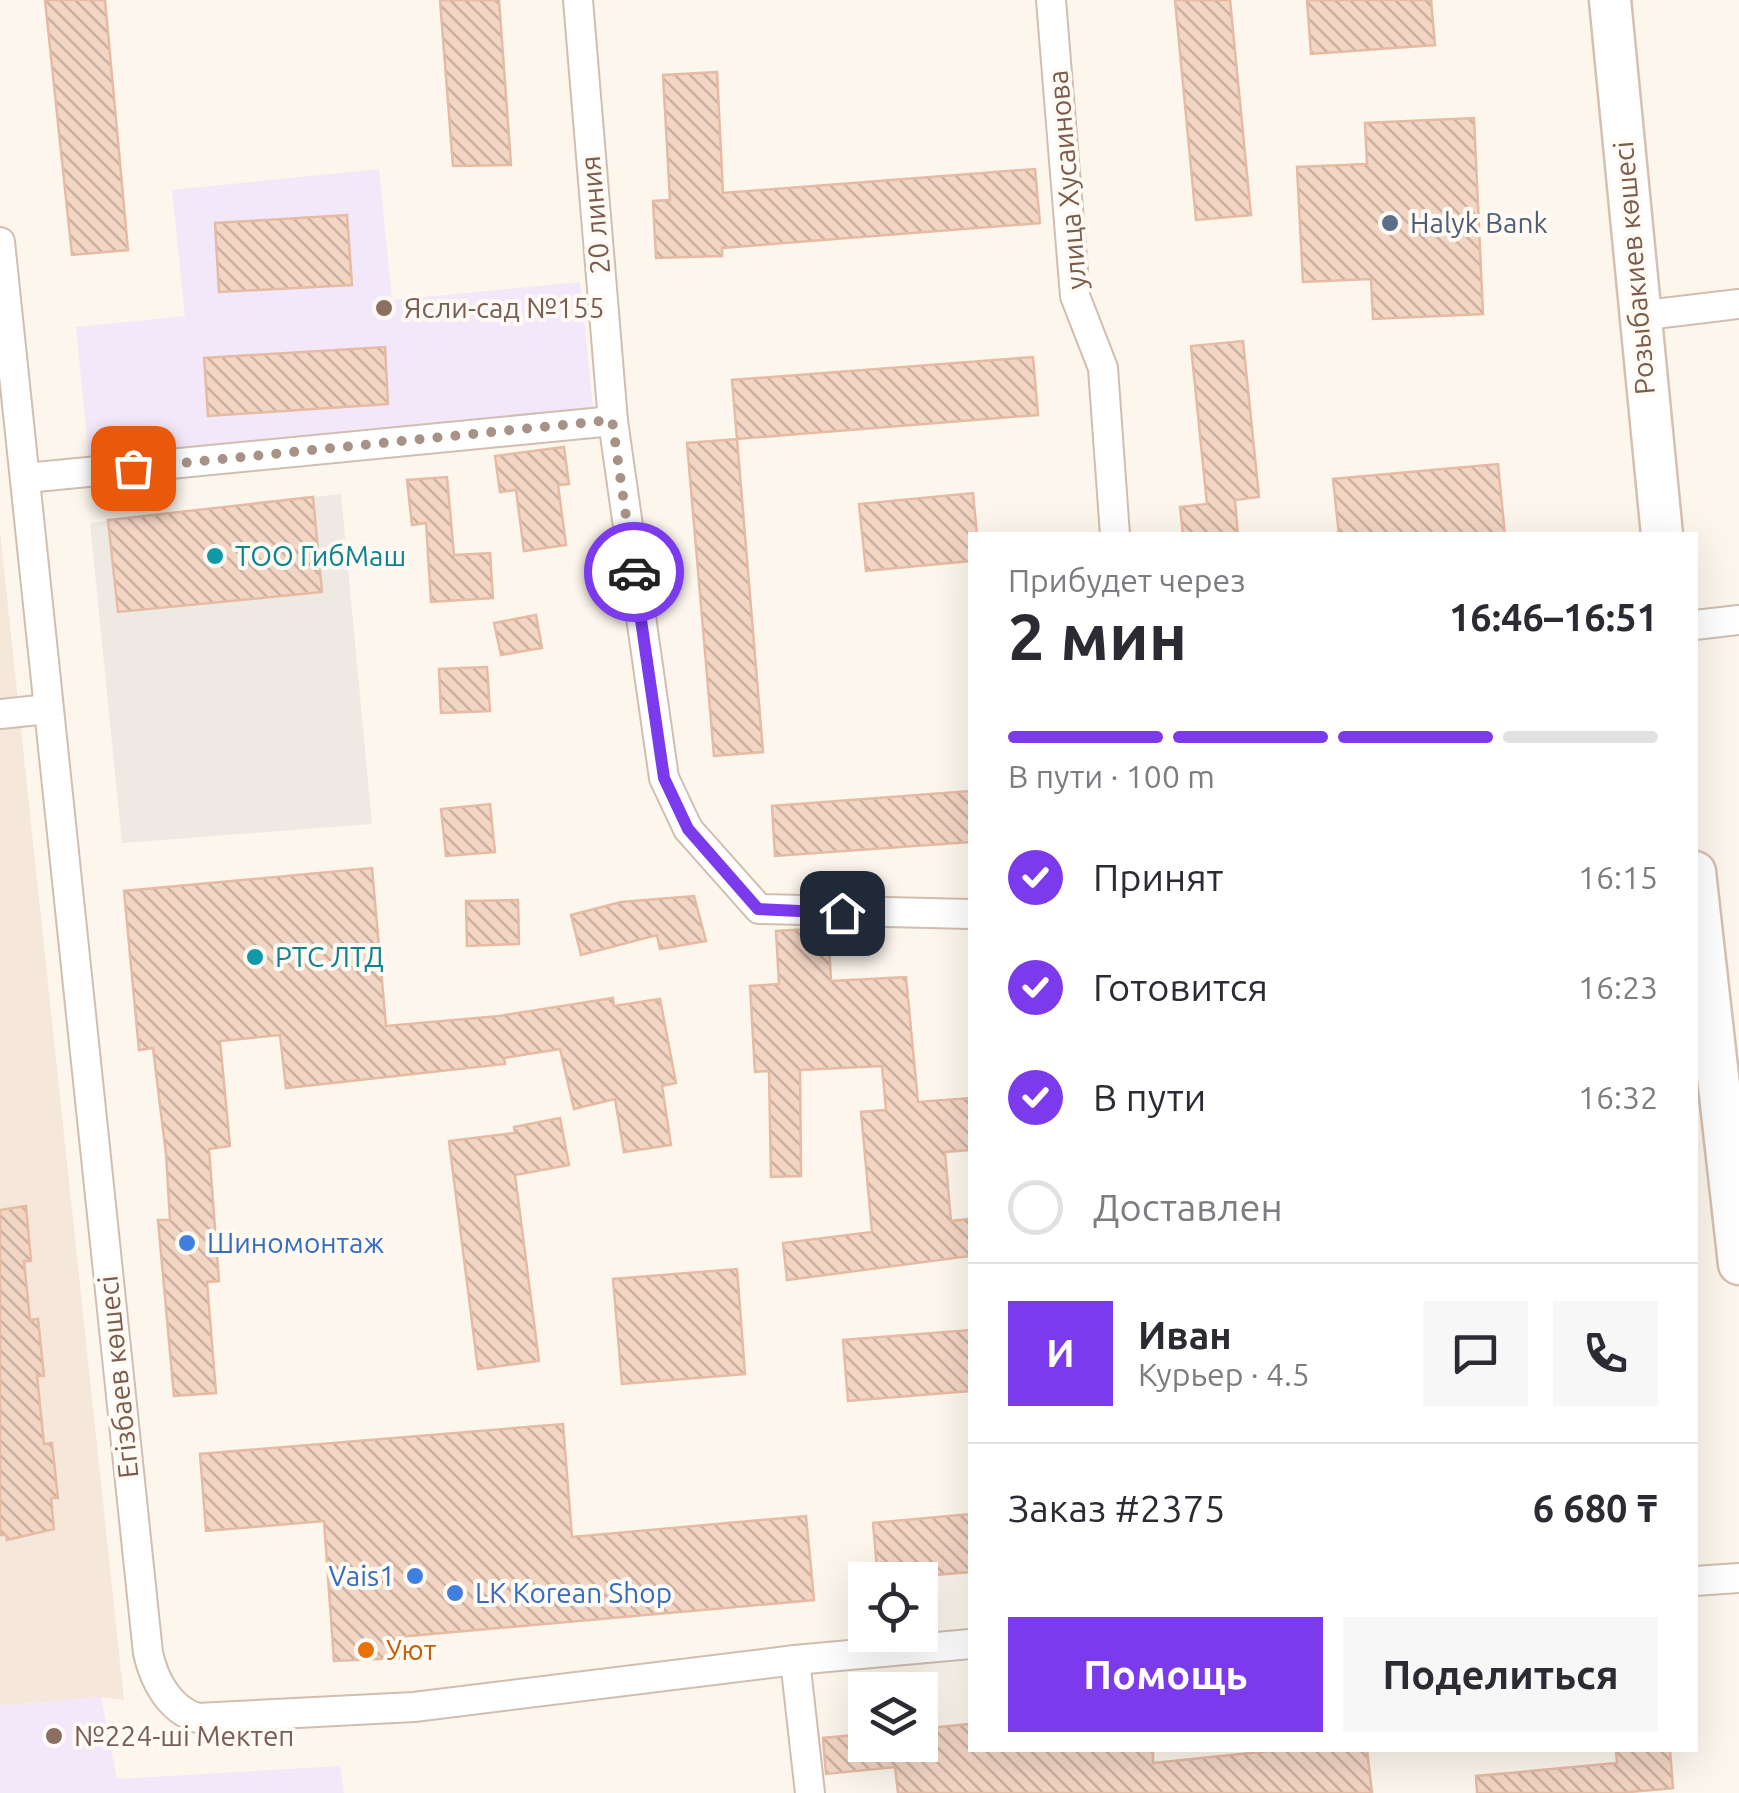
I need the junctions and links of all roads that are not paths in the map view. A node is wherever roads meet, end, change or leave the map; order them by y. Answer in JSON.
{"nodes":[{"id":1,"x":578,"y":0,"type":"edge"},
{"id":2,"x":1051,"y":0,"type":"edge"},
{"id":3,"x":1610,"y":0,"type":"edge"},
{"id":4,"x":0,"y":242,"type":"edge"},
{"id":5,"x":1739,"y":304,"type":"edge"},
{"id":6,"x":1638,"y":316,"type":"junction"},
{"id":7,"x":612,"y":420,"type":"junction"},
{"id":8,"x":26,"y":478,"type":"junction"},
{"id":9,"x":1115,"y":532,"type":"edge"},
{"id":10,"x":1662,"y":532,"type":"edge"},
{"id":11,"x":1739,"y":620,"type":"edge"},
{"id":12,"x":1698,"y":625,"type":"edge"},
{"id":13,"x":48,"y":709,"type":"junction"},
{"id":14,"x":0,"y":714,"type":"edge"},
{"id":15,"x":1698,"y":900,"type":"edge"},
{"id":16,"x":968,"y":914,"type":"edge"},
{"id":17,"x":1739,"y":1264,"type":"edge"},
{"id":18,"x":1739,"y":1578,"type":"edge"},
{"id":19,"x":1698,"y":1581,"type":"edge"},
{"id":20,"x":968,"y":1644,"type":"edge"},
{"id":21,"x":796,"y":1660,"type":"junction"},
{"id":22,"x":810,"y":1793,"type":"edge"}],
"edges":[{"from":1,"to":7,"type":"street","name":"20 линия"},
{"from":2,"to":9,"type":"street","name":"улица Хусаинова"},
{"from":3,"to":6,"type":"main road","name":"Розыбакиев көшесі"},
{"from":4,"to":8,"type":"street","name":"Егізбаев көшесі"},
{"from":5,"to":6,"type":"street"},
{"from":6,"to":10,"type":"main road","name":"Розыбакиев көшесі"},
{"from":7,"to":8,"type":"street"},
{"from":7,"to":16,"type":"street","name":"20 линия"},
{"from":8,"to":13,"type":"street","name":"Егізбаев көшесі"},
{"from":11,"to":12,"type":"street"},
{"from":13,"to":14,"type":"street"},
{"from":13,"to":21,"type":"street","name":"Егізбаев көшесі"},
{"from":15,"to":17,"type":"main road"},
{"from":18,"to":19,"type":"street"},
{"from":20,"to":21,"type":"street","name":"Егізбаев көшесі"},
{"from":21,"to":22,"type":"street"}]}
